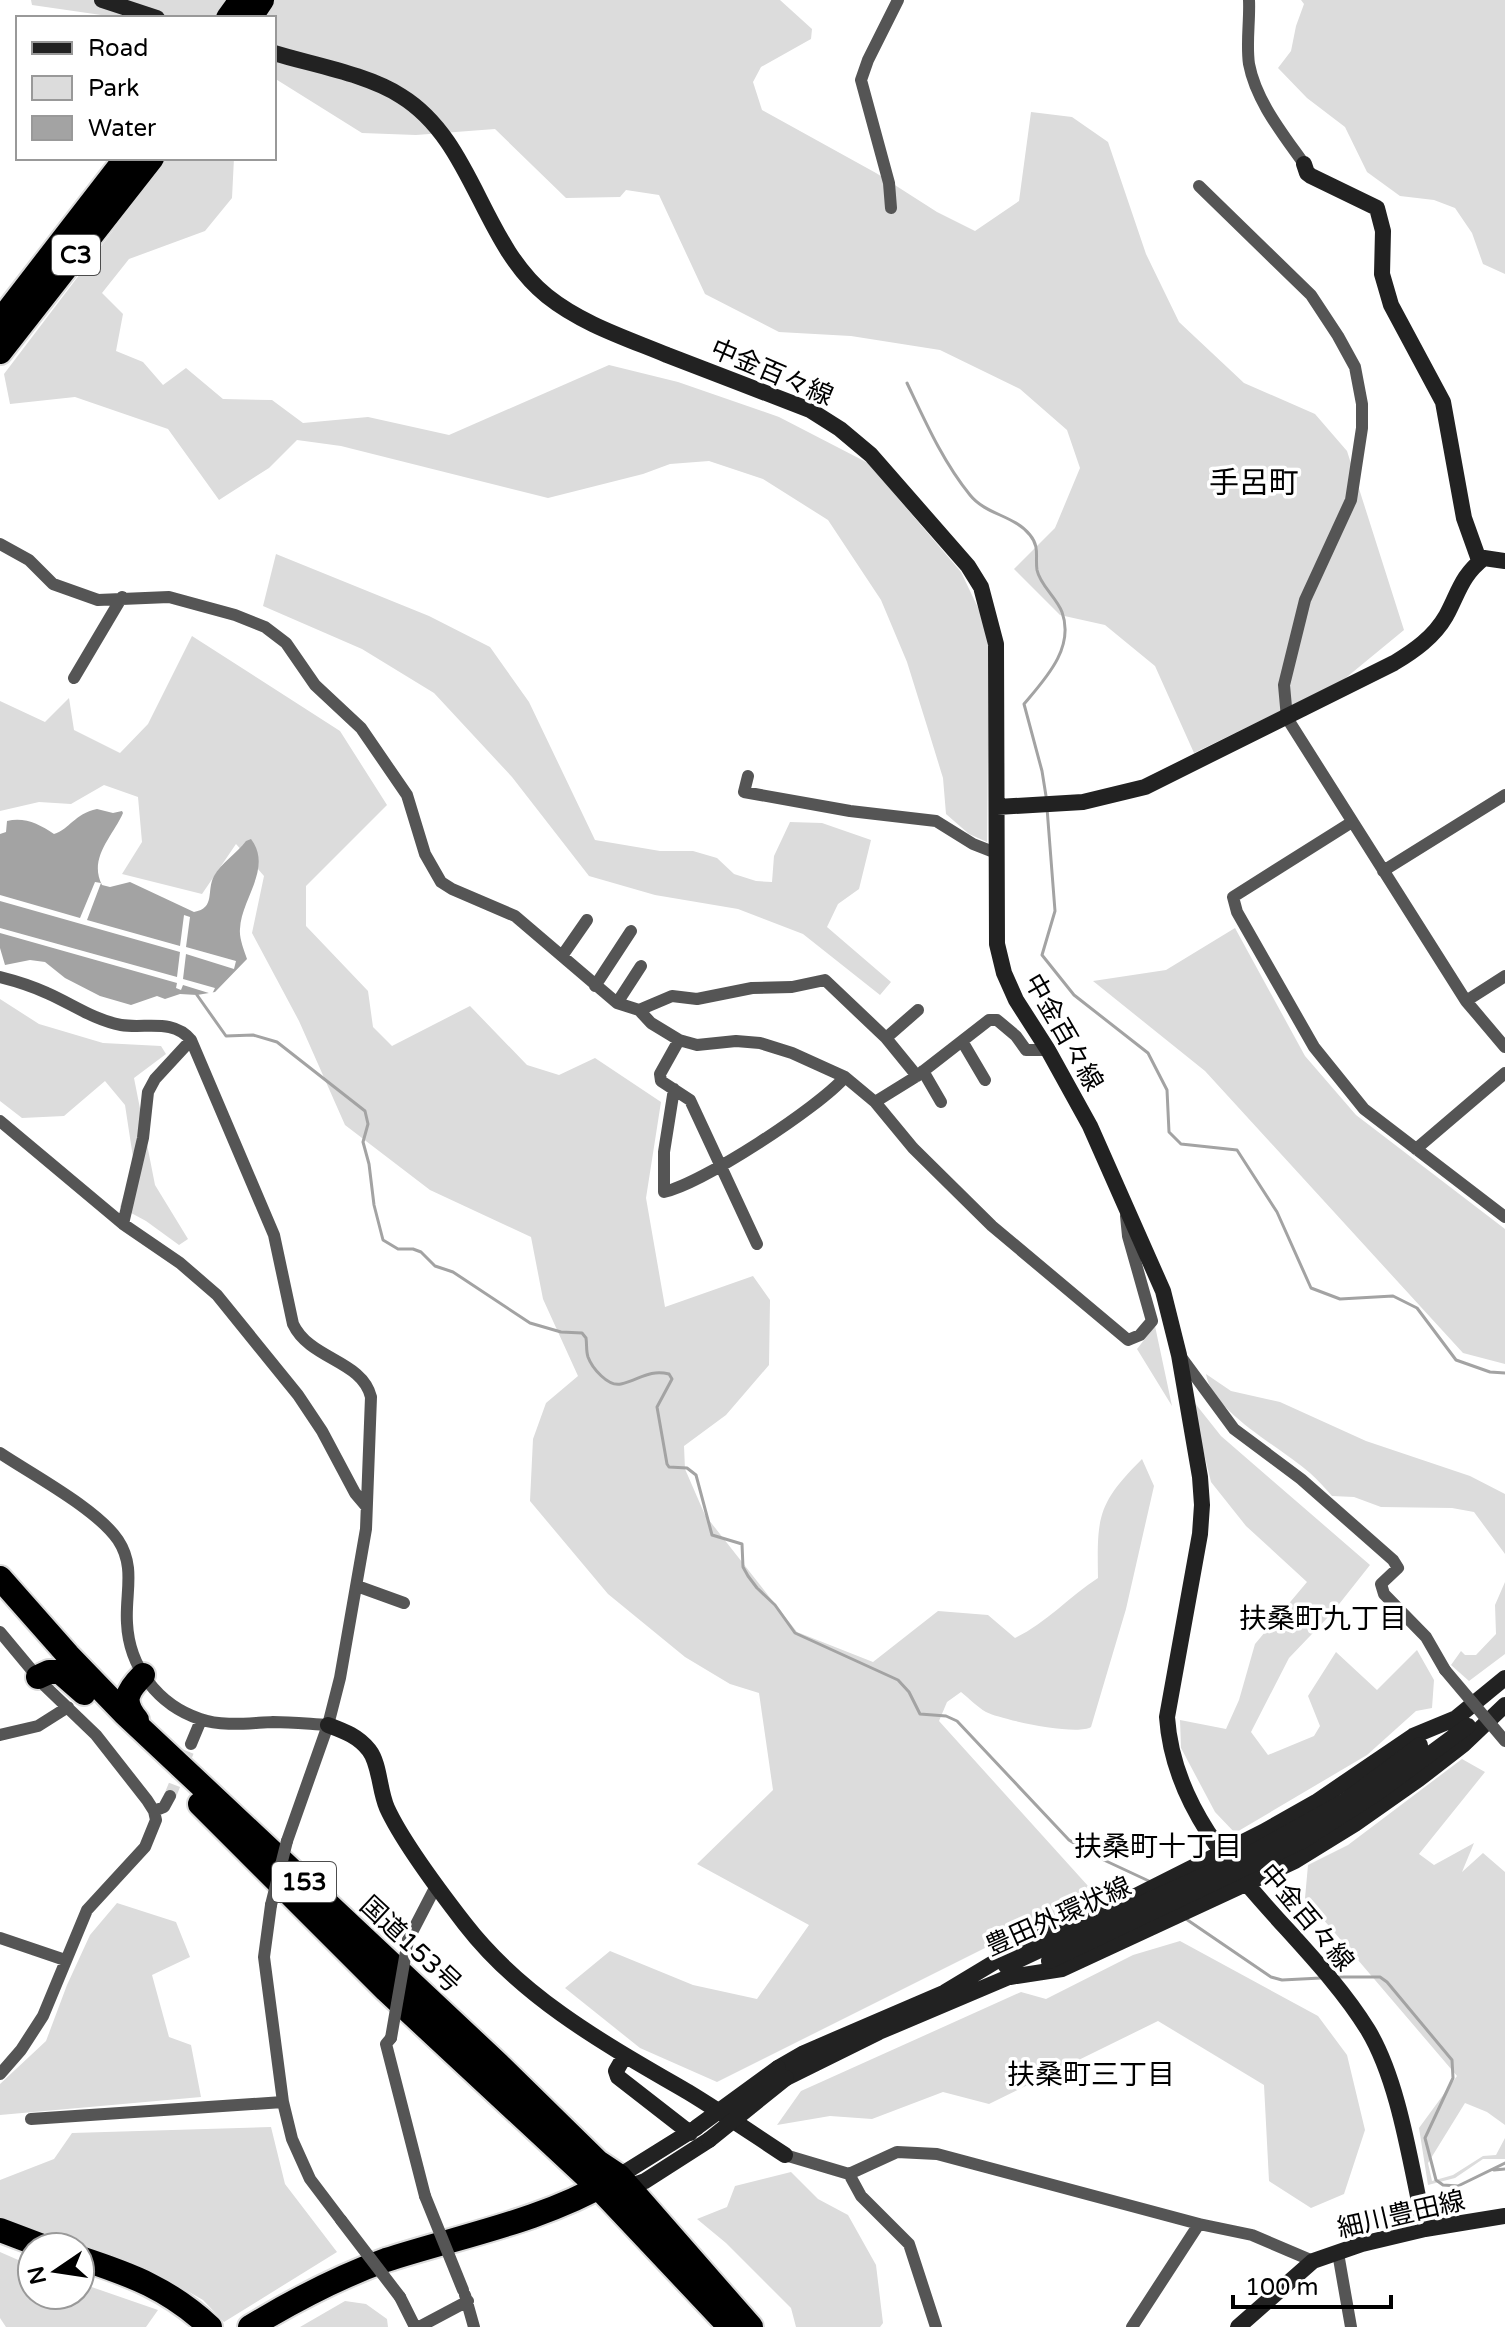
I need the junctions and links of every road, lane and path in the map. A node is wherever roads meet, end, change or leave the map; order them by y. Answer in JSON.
{"nodes":[{"id":1,"x":102,"y":0,"type":"edge"},
{"id":2,"x":898,"y":0,"type":"edge"},
{"id":3,"x":1249,"y":0,"type":"edge"},
{"id":4,"x":151,"y":16,"type":"edge"},
{"id":5,"x":276,"y":54,"type":"edge"},
{"id":6,"x":124,"y":160,"type":"edge"},
{"id":7,"x":150,"y":160,"type":"edge"},
{"id":8,"x":1304,"y":164,"type":"joint"},
{"id":9,"x":1199,"y":186,"type":"dead end"},
{"id":10,"x":891,"y":208,"type":"dead end"},
{"id":11,"x":0,"y":321,"type":"edge"},
{"id":12,"x":0,"y":352,"type":"edge"},
{"id":13,"x":0,"y":544,"type":"edge"},
{"id":14,"x":1484,"y":558,"type":"junction"},
{"id":15,"x":1505,"y":561,"type":"edge"},
{"id":16,"x":122,"y":597,"type":"junction"},
{"id":17,"x":74,"y":678,"type":"dead end"},
{"id":18,"x":1287,"y":718,"type":"junction"},
{"id":19,"x":748,"y":776,"type":"dead end"},
{"id":20,"x":1505,"y":795,"type":"edge"},
{"id":21,"x":997,"y":807,"type":"junction"},
{"id":22,"x":1352,"y":822,"type":"junction"},
{"id":23,"x":996,"y":853,"type":"junction"},
{"id":24,"x":1383,"y":871,"type":"junction"},
{"id":25,"x":587,"y":920,"type":"dead end"},
{"id":26,"x":631,"y":931,"type":"dead end"},
{"id":27,"x":562,"y":956,"type":"junction"},
{"id":28,"x":641,"y":966,"type":"dead end"},
{"id":29,"x":1505,"y":976,"type":"edge"},
{"id":30,"x":0,"y":977,"type":"edge"},
{"id":31,"x":595,"y":986,"type":"junction"},
{"id":32,"x":1466,"y":1001,"type":"junction"},
{"id":33,"x":617,"y":1003,"type":"junction"},
{"id":34,"x":639,"y":1010,"type":"junction"},
{"id":35,"x":918,"y":1010,"type":"dead end"},
{"id":36,"x":886,"y":1038,"type":"junction"},
{"id":37,"x":191,"y":1040,"type":"junction"},
{"id":38,"x":679,"y":1040,"type":"junction"},
{"id":39,"x":962,"y":1041,"type":"junction"},
{"id":40,"x":1505,"y":1047,"type":"edge"},
{"id":41,"x":1048,"y":1050,"type":"junction"},
{"id":42,"x":1505,"y":1073,"type":"edge"},
{"id":43,"x":920,"y":1074,"type":"junction"},
{"id":44,"x":845,"y":1077,"type":"junction"},
{"id":45,"x":985,"y":1080,"type":"dead end"},
{"id":46,"x":674,"y":1089,"type":"junction"},
{"id":47,"x":875,"y":1102,"type":"junction"},
{"id":48,"x":941,"y":1102,"type":"dead end"},
{"id":49,"x":0,"y":1121,"type":"edge"},
{"id":50,"x":1416,"y":1149,"type":"junction"},
{"id":51,"x":720,"y":1165,"type":"junction"},
{"id":52,"x":1125,"y":1205,"type":"junction"},
{"id":53,"x":1505,"y":1217,"type":"edge"},
{"id":54,"x":123,"y":1224,"type":"junction"},
{"id":55,"x":757,"y":1244,"type":"dead end"},
{"id":56,"x":1179,"y":1355,"type":"junction"},
{"id":57,"x":0,"y":1453,"type":"edge"},
{"id":58,"x":366,"y":1506,"type":"junction"},
{"id":59,"x":0,"y":1578,"type":"edge"},
{"id":60,"x":357,"y":1586,"type":"junction"},
{"id":61,"x":0,"y":1593,"type":"edge"},
{"id":62,"x":404,"y":1603,"type":"dead end"},
{"id":63,"x":0,"y":1632,"type":"edge"},
{"id":64,"x":68,"y":1655,"type":"junction"},
{"id":65,"x":143,"y":1675,"type":"junction"},
{"id":66,"x":38,"y":1677,"type":"junction"},
{"id":67,"x":1505,"y":1678,"type":"edge"},
{"id":68,"x":1505,"y":1697,"type":"edge"},
{"id":69,"x":1505,"y":1705,"type":"edge"},
{"id":70,"x":68,"y":1707,"type":"junction"},
{"id":71,"x":105,"y":1709,"type":"junction"},
{"id":72,"x":201,"y":1720,"type":"junction"},
{"id":73,"x":1464,"y":1722,"type":"junction"},
{"id":74,"x":328,"y":1725,"type":"junction"},
{"id":75,"x":0,"y":1735,"type":"edge"},
{"id":76,"x":1505,"y":1741,"type":"edge"},
{"id":77,"x":184,"y":1753,"type":"junction"},
{"id":78,"x":170,"y":1796,"type":"tunnel mouth"},
{"id":79,"x":154,"y":1811,"type":"junction"},
{"id":80,"x":1222,"y":1853,"type":"junction"},
{"id":81,"x":437,"y":1884,"type":"junction"},
{"id":82,"x":1247,"y":1884,"type":"junction"},
{"id":83,"x":0,"y":1938,"type":"edge"},
{"id":84,"x":1047,"y":1955,"type":"junction"},
{"id":85,"x":65,"y":1960,"type":"junction"},
{"id":86,"x":1010,"y":1977,"type":"junction"},
{"id":87,"x":945,"y":1992,"type":"junction"},
{"id":88,"x":624,"y":2057,"type":"junction"},
{"id":89,"x":782,"y":2073,"type":"junction"},
{"id":90,"x":0,"y":2074,"type":"edge"},
{"id":91,"x":283,"y":2102,"type":"junction"},
{"id":92,"x":31,"y":2119,"type":"dead end"},
{"id":93,"x":698,"y":2133,"type":"junction"},
{"id":94,"x":785,"y":2155,"type":"joint"},
{"id":95,"x":849,"y":2174,"type":"junction"},
{"id":96,"x":614,"y":2187,"type":"junction"},
{"id":97,"x":1505,"y":2216,"type":"edge"},
{"id":98,"x":1199,"y":2224,"type":"junction"},
{"id":99,"x":1425,"y":2229,"type":"junction"},
{"id":100,"x":1338,"y":2253,"type":"junction"},
{"id":101,"x":1313,"y":2261,"type":"junction"},
{"id":102,"x":96,"y":2263,"type":"edge"},
{"id":103,"x":465,"y":2296,"type":"junction"},
{"id":104,"x":210,"y":2327,"type":"edge"},
{"id":105,"x":250,"y":2327,"type":"edge"},
{"id":106,"x":268,"y":2327,"type":"edge"},
{"id":107,"x":417,"y":2327,"type":"edge"},
{"id":108,"x":474,"y":2327,"type":"edge"},
{"id":109,"x":730,"y":2327,"type":"edge"},
{"id":110,"x":751,"y":2327,"type":"edge"},
{"id":111,"x":936,"y":2327,"type":"edge"},
{"id":112,"x":1132,"y":2327,"type":"edge"},
{"id":113,"x":1238,"y":2327,"type":"edge"},
{"id":114,"x":1351,"y":2327,"type":"edge"}],
"edges":[{"from":1,"to":4,"type":"street"},
{"from":2,"to":10,"type":"street"},
{"from":3,"to":8,"type":"street"},
{"from":5,"to":21,"type":"street","name":"中金百々線"},
{"from":6,"to":11,"type":"highway","number":"C3"},
{"from":7,"to":12,"type":"highway","number":"C3"},
{"from":8,"to":14,"type":"street"},
{"from":9,"to":18,"type":"street"},
{"from":13,"to":16,"type":"street"},
{"from":14,"to":15,"type":"street"},
{"from":14,"to":18,"type":"street"},
{"from":16,"to":17,"type":"street"},
{"from":16,"to":27,"type":"street"},
{"from":18,"to":21,"type":"street"},
{"from":18,"to":22,"type":"street"},
{"from":19,"to":23,"type":"street"},
{"from":20,"to":24,"type":"street"},
{"from":21,"to":23,"type":"street","name":"中金百々線"},
{"from":22,"to":24,"type":"street"},
{"from":22,"to":50,"type":"street"},
{"from":23,"to":41,"type":"street","name":"中金百々線"},
{"from":24,"to":32,"type":"street"},
{"from":25,"to":27,"type":"street"},
{"from":26,"to":31,"type":"street"},
{"from":27,"to":31,"type":"street"},
{"from":28,"to":33,"type":"street"},
{"from":29,"to":32,"type":"street"},
{"from":30,"to":37,"type":"street"},
{"from":31,"to":33,"type":"street"},
{"from":32,"to":40,"type":"street"},
{"from":33,"to":34,"type":"street"},
{"from":34,"to":36,"type":"street"},
{"from":34,"to":38,"type":"street"},
{"from":35,"to":36,"type":"street"},
{"from":36,"to":43,"type":"street"},
{"from":37,"to":54,"type":"street"},
{"from":37,"to":58,"type":"street"},
{"from":38,"to":44,"type":"street"},
{"from":38,"to":46,"type":"street"},
{"from":39,"to":41,"type":"street"},
{"from":39,"to":43,"type":"street"},
{"from":39,"to":45,"type":"street"},
{"from":41,"to":52,"type":"street","name":"中金百々線"},
{"from":42,"to":50,"type":"street"},
{"from":43,"to":47,"type":"street"},
{"from":43,"to":48,"type":"street"},
{"from":44,"to":47,"type":"street"},
{"from":44,"to":51,"type":"street"},
{"from":46,"to":51,"type":"street"},
{"from":46,"to":51,"type":"street"},
{"from":47,"to":52,"type":"street"},
{"from":49,"to":54,"type":"street"},
{"from":50,"to":53,"type":"street"},
{"from":51,"to":55,"type":"street"},
{"from":52,"to":56,"type":"street","name":"中金百々線"},
{"from":54,"to":58,"type":"street"},
{"from":56,"to":76,"type":"street","bridge":true},
{"from":56,"to":80,"type":"street","name":"中金百々線"},
{"from":57,"to":65,"type":"street"},
{"from":58,"to":60,"type":"street"},
{"from":59,"to":64,"type":"highway","name":"国道153号","number":"153"},
{"from":60,"to":62,"type":"street"},
{"from":60,"to":74,"type":"street"},
{"from":61,"to":71,"type":"highway","name":"国道153号","number":"153"},
{"from":63,"to":66,"type":"street"},
{"from":64,"to":65,"type":"highway"},
{"from":64,"to":77,"type":"highway","name":"国道153号","number":"153"},
{"from":65,"to":72,"type":"street"},
{"from":65,"to":77,"type":"highway"},
{"from":66,"to":70,"type":"street"},
{"from":66,"to":71,"type":"highway","number":"153"},
{"from":67,"to":73,"type":"street","name":"豊田外環状線"},
{"from":68,"to":73,"type":"street","name":"豊田外環状線"},
{"from":69,"to":82,"type":"street"},
{"from":70,"to":75,"type":"street"},
{"from":70,"to":79,"type":"street"},
{"from":71,"to":96,"type":"highway","name":"国道153号","number":"153"},
{"from":72,"to":74,"type":"street"},
{"from":72,"to":77,"type":"street"},
{"from":73,"to":80,"type":"street"},
{"from":73,"to":84,"type":"street","name":"豊田外環状線","bridge":true},
{"from":73,"to":84,"type":"street","name":"豊田外環状線","bridge":true},
{"from":74,"to":81,"type":"street"},
{"from":74,"to":91,"type":"street","bridge":true},
{"from":77,"to":96,"type":"highway","name":"国道153号","number":"153"},
{"from":78,"to":79,"type":"street"},
{"from":79,"to":85,"type":"street"},
{"from":80,"to":82,"type":"street","name":"中金百々線"},
{"from":80,"to":87,"type":"street"},
{"from":81,"to":88,"type":"street"},
{"from":81,"to":103,"type":"street","bridge":true},
{"from":82,"to":86,"type":"street"},
{"from":82,"to":99,"type":"street","name":"中金百々線"},
{"from":83,"to":85,"type":"street"},
{"from":84,"to":86,"type":"street","name":"豊田外環状線"},
{"from":84,"to":87,"type":"street","name":"豊田外環状線"},
{"from":85,"to":90,"type":"street"},
{"from":86,"to":89,"type":"street","name":"豊田外環状線"},
{"from":87,"to":89,"type":"street","name":"豊田外環状線"},
{"from":88,"to":93,"type":"street"},
{"from":88,"to":94,"type":"street"},
{"from":89,"to":93,"type":"street","name":"豊田外環状線","bridge":true},
{"from":91,"to":92,"type":"street"},
{"from":91,"to":107,"type":"street","bridge":true},
{"from":93,"to":96,"type":"street","name":"豊田外環状線"},
{"from":94,"to":95,"type":"street"},
{"from":95,"to":98,"type":"street"},
{"from":95,"to":111,"type":"street"},
{"from":96,"to":105,"type":"highway"},
{"from":96,"to":106,"type":"highway"},
{"from":96,"to":109,"type":"highway","name":"国道153号","number":"153"},
{"from":96,"to":110,"type":"highway","name":"国道153号","number":"153"},
{"from":97,"to":99,"type":"street","name":"細川豊田線"},
{"from":98,"to":101,"type":"street"},
{"from":98,"to":112,"type":"street"},
{"from":99,"to":100,"type":"street","name":"細川豊田線"},
{"from":100,"to":101,"type":"street","name":"細川豊田線"},
{"from":100,"to":114,"type":"street"},
{"from":101,"to":113,"type":"street","name":"細川豊田線"},
{"from":102,"to":104,"type":"highway"},
{"from":103,"to":107,"type":"street"},
{"from":103,"to":108,"type":"street"}]}
